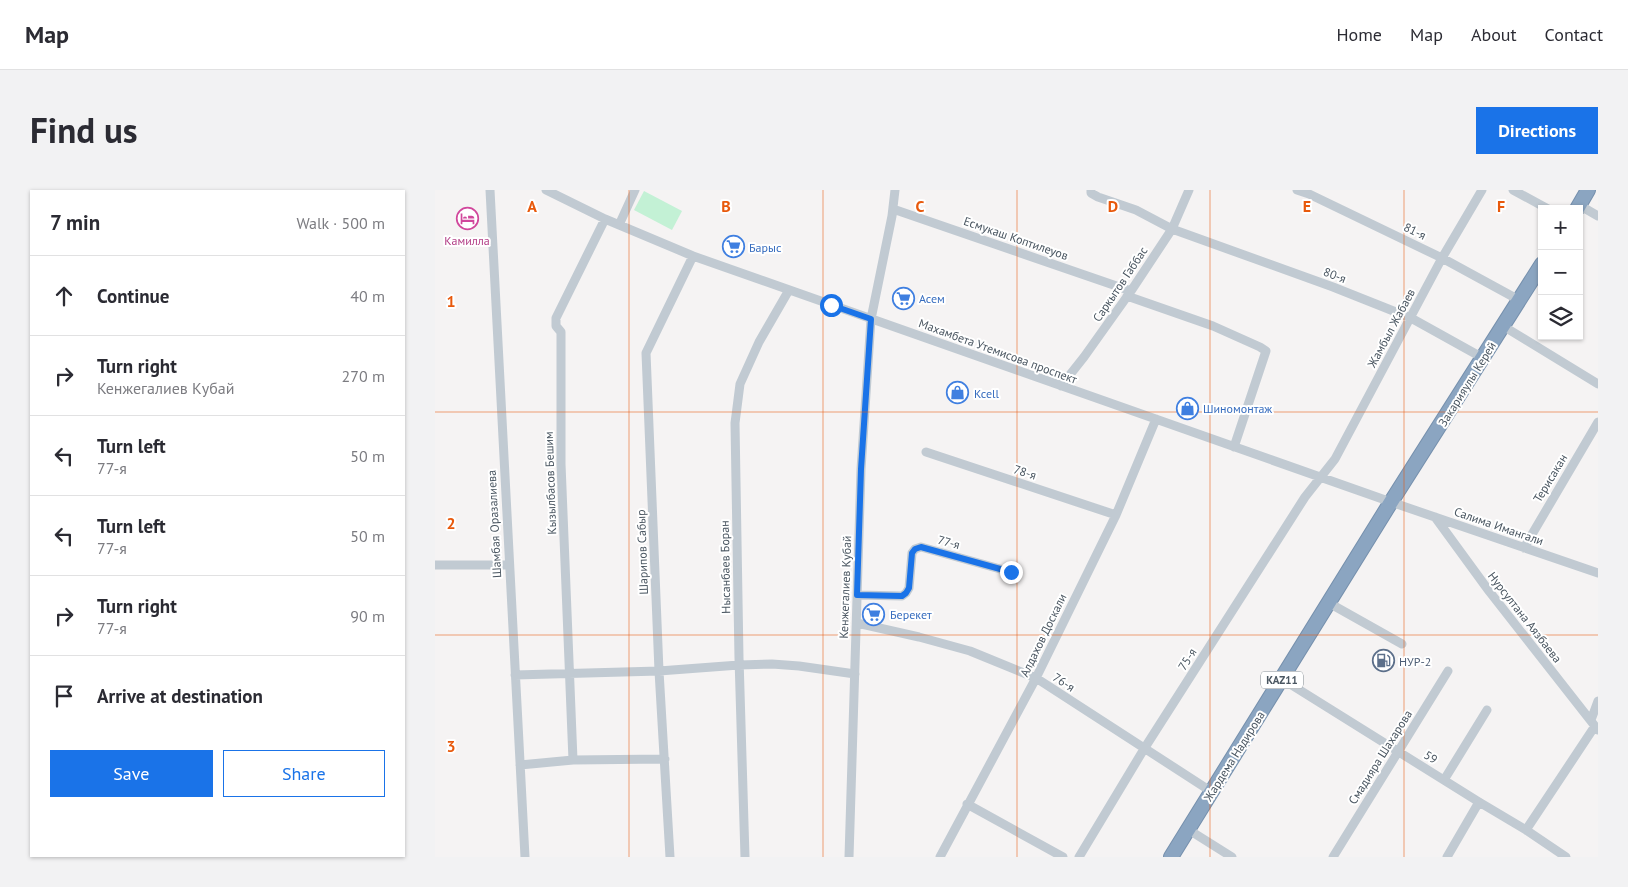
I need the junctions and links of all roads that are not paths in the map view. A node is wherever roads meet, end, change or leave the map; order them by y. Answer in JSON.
{"nodes":[{"id":1,"x":490,"y":190,"type":"edge"},
{"id":2,"x":546,"y":190,"type":"edge"},
{"id":3,"x":635,"y":190,"type":"edge"},
{"id":4,"x":895,"y":190,"type":"edge"},
{"id":5,"x":1091,"y":190,"type":"edge"},
{"id":6,"x":1189,"y":190,"type":"edge"},
{"id":7,"x":1297,"y":190,"type":"edge"},
{"id":8,"x":1481,"y":190,"type":"edge"},
{"id":9,"x":1513,"y":190,"type":"edge"},
{"id":10,"x":1588,"y":190,"type":"edge"},
{"id":11,"x":1541,"y":205,"type":"edge"},
{"id":12,"x":1579,"y":205,"type":"edge"},
{"id":13,"x":893,"y":209,"type":"junction"},
{"id":14,"x":1583,"y":209,"type":"edge"},
{"id":15,"x":1598,"y":216,"type":"edge"},
{"id":16,"x":605,"y":218,"type":"junction"},
{"id":17,"x":619,"y":224,"type":"junction"},
{"id":18,"x":1172,"y":229,"type":"junction"},
{"id":19,"x":693,"y":256,"type":"junction"},
{"id":20,"x":1442,"y":258,"type":"junction"},
{"id":21,"x":1538,"y":270,"type":"edge"},
{"id":22,"x":789,"y":290,"type":"junction"},
{"id":23,"x":1129,"y":294,"type":"junction"},
{"id":24,"x":1519,"y":300,"type":"junction"},
{"id":25,"x":1411,"y":318,"type":"junction"},
{"id":26,"x":871,"y":319,"type":"junction"},
{"id":27,"x":1503,"y":326,"type":"junction"},
{"id":28,"x":1483,"y":358,"type":"junction"},
{"id":29,"x":1598,"y":384,"type":"edge"},
{"id":30,"x":1061,"y":386,"type":"junction"},
{"id":31,"x":1156,"y":419,"type":"junction"},
{"id":32,"x":1598,"y":422,"type":"edge"},
{"id":33,"x":1233,"y":447,"type":"junction"},
{"id":34,"x":926,"y":452,"type":"dead end"},
{"id":35,"x":1321,"y":477,"type":"junction"},
{"id":36,"x":1391,"y":502,"type":"junction"},
{"id":37,"x":1116,"y":514,"type":"junction"},
{"id":38,"x":1435,"y":517,"type":"junction"},
{"id":39,"x":1524,"y":548,"type":"junction"},
{"id":40,"x":435,"y":565,"type":"edge"},
{"id":41,"x":509,"y":565,"type":"junction"},
{"id":42,"x":1011,"y":572,"type":"dead end"},
{"id":43,"x":1598,"y":573,"type":"edge"},
{"id":44,"x":857,"y":595,"type":"junction"},
{"id":45,"x":1329,"y":602,"type":"junction"},
{"id":46,"x":857,"y":623,"type":"junction"},
{"id":47,"x":1402,"y":644,"type":"dead end"},
{"id":48,"x":739,"y":665,"type":"junction"},
{"id":49,"x":659,"y":671,"type":"junction"},
{"id":50,"x":1448,"y":671,"type":"dead end"},
{"id":51,"x":570,"y":673,"type":"junction"},
{"id":52,"x":855,"y":674,"type":"junction"},
{"id":53,"x":515,"y":675,"type":"junction"},
{"id":54,"x":1036,"y":678,"type":"junction"},
{"id":55,"x":1282,"y":679,"type":"junction"},
{"id":56,"x":1598,"y":701,"type":"edge"},
{"id":57,"x":1487,"y":710,"type":"dead end"},
{"id":58,"x":1595,"y":725,"type":"edge"},
{"id":59,"x":1145,"y":749,"type":"junction"},
{"id":60,"x":1398,"y":751,"type":"junction"},
{"id":61,"x":665,"y":759,"type":"junction"},
{"id":62,"x":573,"y":760,"type":"junction"},
{"id":63,"x":520,"y":765,"type":"junction"},
{"id":64,"x":1444,"y":780,"type":"junction"},
{"id":65,"x":1212,"y":792,"type":"junction"},
{"id":66,"x":1479,"y":802,"type":"junction"},
{"id":67,"x":967,"y":804,"type":"junction"},
{"id":68,"x":1189,"y":830,"type":"junction"},
{"id":69,"x":1526,"y":830,"type":"junction"},
{"id":70,"x":525,"y":857,"type":"edge"},
{"id":71,"x":670,"y":857,"type":"edge"},
{"id":72,"x":745,"y":857,"type":"edge"},
{"id":73,"x":849,"y":857,"type":"edge"},
{"id":74,"x":940,"y":857,"type":"edge"},
{"id":75,"x":1063,"y":857,"type":"edge"},
{"id":76,"x":1079,"y":857,"type":"edge"},
{"id":77,"x":1171,"y":857,"type":"edge"},
{"id":78,"x":1232,"y":857,"type":"edge"},
{"id":79,"x":1333,"y":857,"type":"edge"},
{"id":80,"x":1447,"y":857,"type":"edge"},
{"id":81,"x":1566,"y":857,"type":"edge"}],
"edges":[{"from":1,"to":41,"type":"street","name":"Шамбая Оразалиева"},
{"from":2,"to":16,"type":"street","name":"Махамбета Утемисова проспект"},
{"from":3,"to":17,"type":"street"},
{"from":4,"to":13,"type":"street","name":"Кенжегалиев Кубай"},
{"from":5,"to":18,"type":"street","name":"80-я"},
{"from":6,"to":18,"type":"street","name":"Саркытов Габбас"},
{"from":7,"to":20,"type":"street","name":"81-я"},
{"from":8,"to":20,"type":"street","name":"Жамбыл Жабаев"},
{"from":9,"to":11,"type":"street"},
{"from":10,"to":12,"type":"highway"},
{"from":13,"to":23,"type":"street","name":"Есмукаш Коптилеуов"},
{"from":13,"to":26,"type":"street","name":"Кенжегалиев Кубай"},
{"from":14,"to":15,"type":"street"},
{"from":16,"to":17,"type":"street","name":"Махамбета Утемисова проспект"},
{"from":16,"to":51,"type":"street","name":"Кызылбасов Бешим"},
{"from":17,"to":19,"type":"street","name":"Махамбета Утемисова проспект"},
{"from":18,"to":23,"type":"street","name":"Саркытов Габбас"},
{"from":18,"to":25,"type":"street","name":"80-я"},
{"from":19,"to":22,"type":"street","name":"Махамбета Утемисова проспект"},
{"from":19,"to":49,"type":"street","name":"Шарипов Сабыр"},
{"from":20,"to":24,"type":"street","name":"81-я"},
{"from":20,"to":25,"type":"street","name":"Жамбыл Жабаев"},
{"from":21,"to":24,"type":"highway","name":"Закарияулы Керей","number":"KAZ11"},
{"from":22,"to":26,"type":"street","name":"Махамбета Утемисова проспект"},
{"from":22,"to":48,"type":"street","name":"Нысанбаев Боран"},
{"from":23,"to":30,"type":"street","name":"Саркытов Габбас"},
{"from":23,"to":33,"type":"street","name":"Есмукаш Коптилеуов"},
{"from":24,"to":27,"type":"highway","name":"Закарияулы Керей","number":"KAZ11"},
{"from":25,"to":28,"type":"street","name":"80-я"},
{"from":25,"to":35,"type":"street","name":"Жамбыл Жабаев"},
{"from":26,"to":30,"type":"street","name":"Махамбета Утемисова проспект"},
{"from":26,"to":44,"type":"street","name":"Кенжегалиев Кубай"},
{"from":27,"to":28,"type":"highway","name":"Закарияулы Керей","number":"KAZ11"},
{"from":27,"to":29,"type":"street"},
{"from":28,"to":36,"type":"highway","name":"Закарияулы Керей","number":"KAZ11"},
{"from":30,"to":31,"type":"street","name":"Махамбета Утемисова проспект"},
{"from":31,"to":33,"type":"street","name":"Махамбета Утемисова проспект"},
{"from":31,"to":37,"type":"street","name":"Алдахов Доскали"},
{"from":32,"to":39,"type":"street","name":"Терисакан"},
{"from":33,"to":35,"type":"street","name":"Махамбета Утемисова проспект"},
{"from":34,"to":37,"type":"street","name":"78-я"},
{"from":35,"to":36,"type":"street","name":"Махамбета Утемисова проспект"},
{"from":35,"to":59,"type":"street","name":"75-я"},
{"from":36,"to":38,"type":"street","name":"Салима Имангали"},
{"from":36,"to":45,"type":"highway","name":"Жардема Надирова","number":"KAZ11"},
{"from":37,"to":54,"type":"street","name":"Алдахов Доскали"},
{"from":38,"to":39,"type":"street","name":"Салима Имангали"},
{"from":38,"to":58,"type":"street","name":"Нурсултана Аязбаева"},
{"from":39,"to":43,"type":"street","name":"Салима Имангали"},
{"from":40,"to":41,"type":"street"},
{"from":41,"to":53,"type":"street","name":"Шамбая Оразалиева"},
{"from":42,"to":44,"type":"street","name":"77-я"},
{"from":44,"to":46,"type":"street","name":"Кенжегалиев Кубай"},
{"from":45,"to":47,"type":"street"},
{"from":45,"to":55,"type":"highway","name":"Жардема Надирова","number":"KAZ11"},
{"from":46,"to":52,"type":"street","name":"Кенжегалиев Кубай"},
{"from":46,"to":54,"type":"street","name":"76-я"},
{"from":48,"to":49,"type":"street"},
{"from":48,"to":52,"type":"street"},
{"from":48,"to":72,"type":"street","name":"Нысанбаев Боран"},
{"from":49,"to":51,"type":"street"},
{"from":49,"to":61,"type":"street","name":"Шарипов Сабыр"},
{"from":50,"to":60,"type":"street","name":"Смадияра Шахарова"},
{"from":51,"to":53,"type":"street"},
{"from":51,"to":62,"type":"street","name":"Кызылбасов Бешим"},
{"from":52,"to":73,"type":"street","name":"Кенжегалиев Кубай"},
{"from":53,"to":63,"type":"street","name":"Шамбая Оразалиева"},
{"from":54,"to":59,"type":"street","name":"76-я"},
{"from":54,"to":67,"type":"street","name":"Алдахов Доскали"},
{"from":55,"to":60,"type":"street","name":"59"},
{"from":55,"to":65,"type":"highway","name":"Жардема Надирова","number":"KAZ11"},
{"from":56,"to":58,"type":"street"},
{"from":57,"to":64,"type":"street"},
{"from":58,"to":69,"type":"street"},
{"from":59,"to":65,"type":"street","name":"76-я"},
{"from":59,"to":76,"type":"street","name":"75-я"},
{"from":60,"to":64,"type":"street","name":"59"},
{"from":60,"to":79,"type":"street","name":"Смадияра Шахарова"},
{"from":61,"to":62,"type":"street"},
{"from":61,"to":71,"type":"street","name":"Шарипов Сабыр"},
{"from":62,"to":63,"type":"street"},
{"from":63,"to":70,"type":"street","name":"Шамбая Оразалиева"},
{"from":64,"to":66,"type":"street","name":"59"},
{"from":65,"to":68,"type":"highway","name":"Жардема Надирова","number":"KAZ11"},
{"from":66,"to":69,"type":"street","name":"59"},
{"from":66,"to":80,"type":"street"},
{"from":67,"to":74,"type":"street","name":"Алдахов Доскали"},
{"from":67,"to":75,"type":"street"},
{"from":68,"to":77,"type":"highway","name":"Жардема Надирова","number":"KAZ11"},
{"from":68,"to":78,"type":"street"},
{"from":69,"to":81,"type":"street","name":"59"}]}
